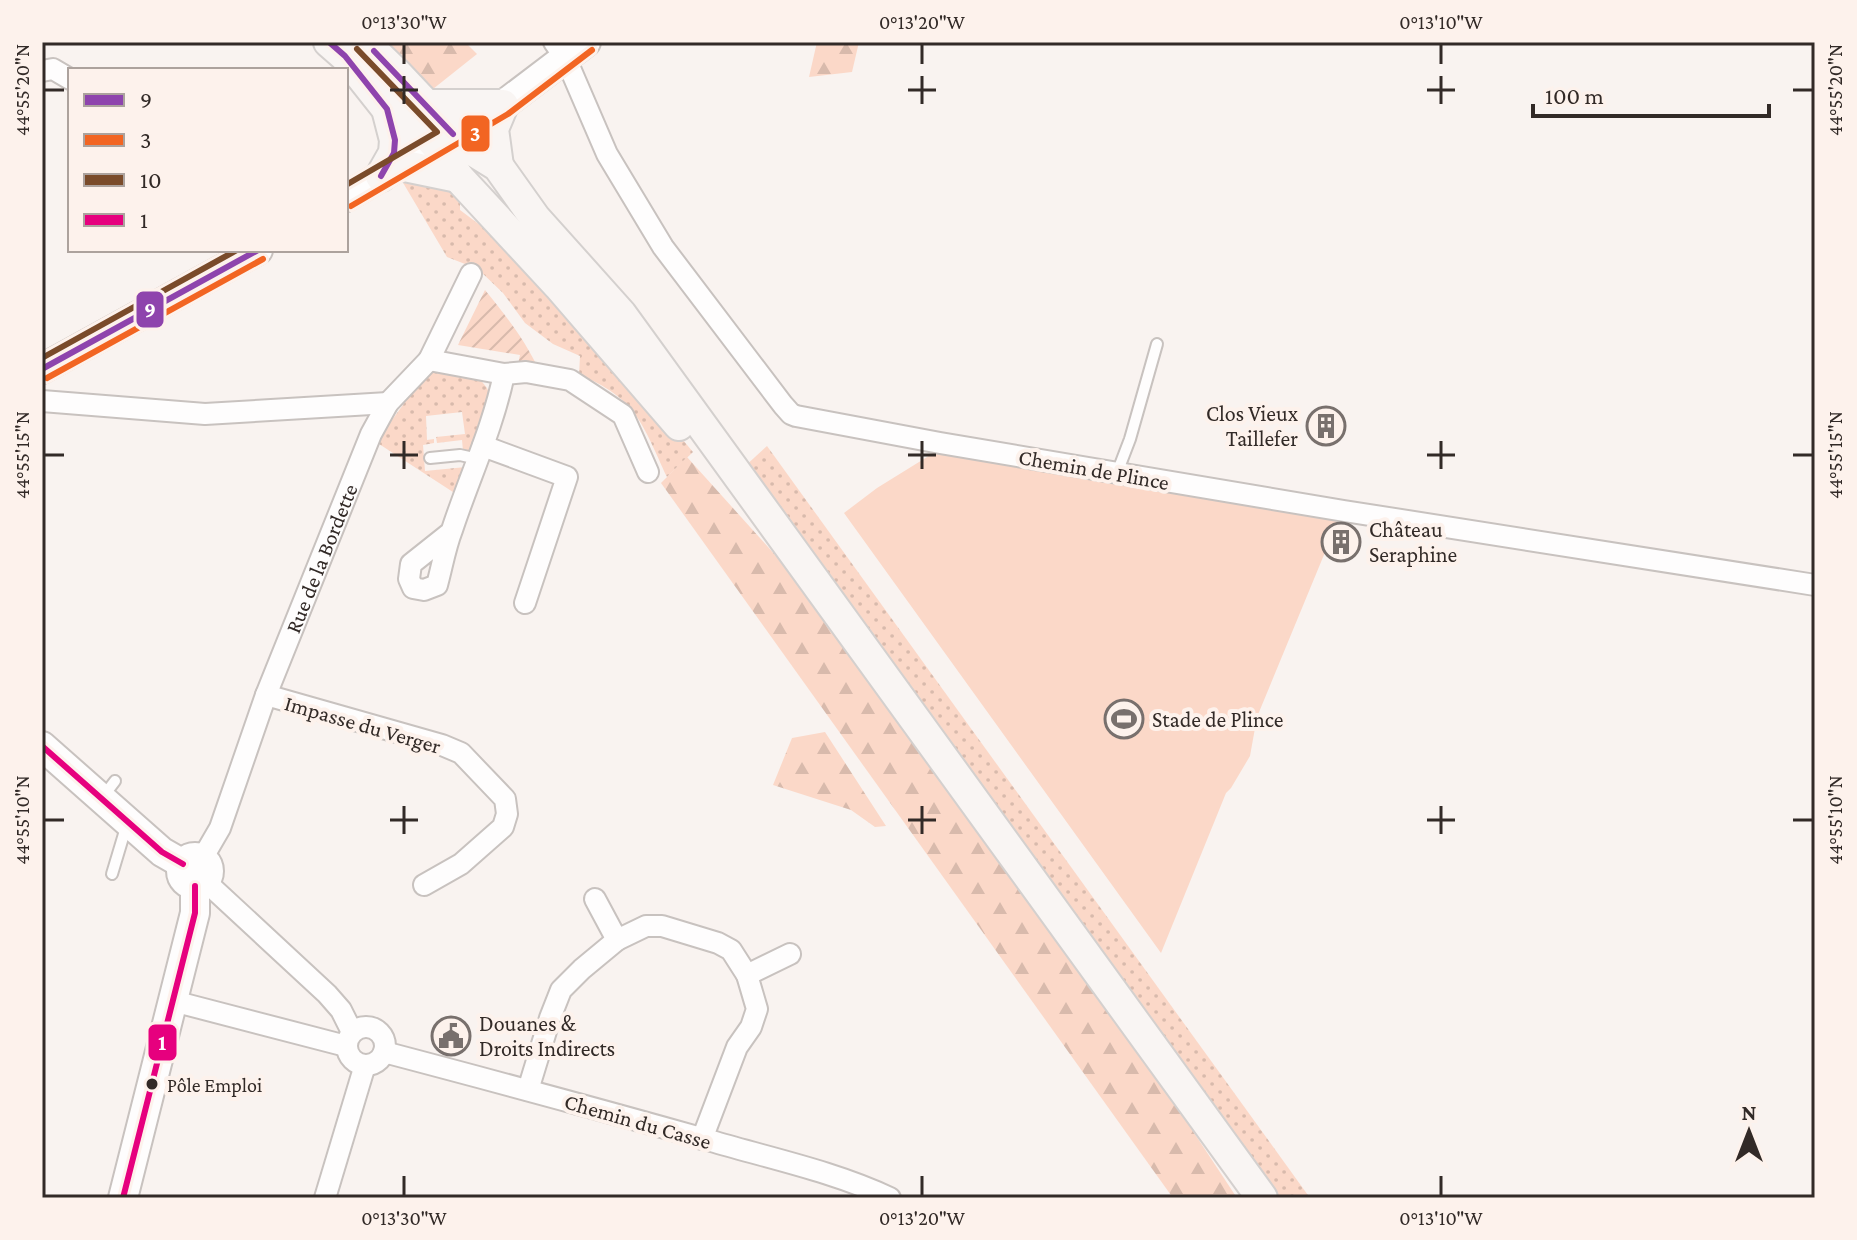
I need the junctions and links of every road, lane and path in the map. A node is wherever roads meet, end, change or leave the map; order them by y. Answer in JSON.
{"nodes":[{"id":1,"x":346,"y":47,"type":"edge"},
{"id":2,"x":569,"y":48,"type":"edge"},
{"id":3,"x":42,"y":71,"type":"edge"},
{"id":4,"x":68,"y":78,"type":"edge"},
{"id":5,"x":426,"y":105,"type":"junction"},
{"id":6,"x":503,"y":105,"type":"junction"},
{"id":7,"x":387,"y":109,"type":"junction"},
{"id":8,"x":444,"y":139,"type":"junction"},
{"id":9,"x":498,"y":166,"type":"junction"},
{"id":10,"x":390,"y":170,"type":"junction"},
{"id":11,"x":458,"y":177,"type":"junction"},
{"id":12,"x":348,"y":196,"type":"edge"},
{"id":13,"x":535,"y":218,"type":"junction"},
{"id":14,"x":254,"y":252,"type":"edge"},
{"id":15,"x":471,"y":274,"type":"dead end"},
{"id":16,"x":1157,"y":344,"type":"dead end"},
{"id":17,"x":429,"y":360,"type":"junction"},
{"id":18,"x":42,"y":369,"type":"edge"},
{"id":19,"x":504,"y":374,"type":"junction"},
{"id":20,"x":42,"y":401,"type":"edge"},
{"id":21,"x":388,"y":403,"type":"junction"},
{"id":22,"x":481,"y":452,"type":"junction"},
{"id":23,"x":430,"y":458,"type":"dead end"},
{"id":24,"x":648,"y":472,"type":"dead end"},
{"id":25,"x":1117,"y":473,"type":"junction"},
{"id":26,"x":450,"y":533,"type":"dead end"},
{"id":27,"x":1815,"y":585,"type":"edge"},
{"id":28,"x":525,"y":603,"type":"dead end"},
{"id":29,"x":832,"y":607,"type":"junction"},
{"id":30,"x":266,"y":695,"type":"junction"},
{"id":31,"x":42,"y":746,"type":"edge"},
{"id":32,"x":128,"y":822,"type":"junction"},
{"id":33,"x":196,"y":872,"type":"junction"},
{"id":34,"x":112,"y":874,"type":"dead end"},
{"id":35,"x":424,"y":885,"type":"dead end"},
{"id":36,"x":595,"y":899,"type":"dead end"},
{"id":37,"x":617,"y":940,"type":"junction"},
{"id":38,"x":790,"y":954,"type":"dead end"},
{"id":39,"x":747,"y":975,"type":"junction"},
{"id":40,"x":173,"y":1001,"type":"junction"},
{"id":41,"x":349,"y":1039,"type":"junction"},
{"id":42,"x":384,"y":1052,"type":"junction"},
{"id":43,"x":365,"y":1065,"type":"junction"},
{"id":44,"x":528,"y":1090,"type":"junction"},
{"id":45,"x":702,"y":1139,"type":"junction"},
{"id":46,"x":123,"y":1198,"type":"edge"},
{"id":47,"x":326,"y":1198,"type":"edge"},
{"id":48,"x":890,"y":1198,"type":"edge"},
{"id":49,"x":1262,"y":1198,"type":"edge"}],
"edges":[{"from":1,"to":5,"type":"main road"},
{"from":1,"to":7,"type":"main road"},
{"from":1,"to":8,"type":"main road"},
{"from":2,"to":6,"type":"street"},
{"from":2,"to":25,"type":"street","name":"Chemin de Plince"},
{"from":3,"to":4,"type":"street"},
{"from":5,"to":6,"type":"main road"},
{"from":5,"to":8,"type":"main road"},
{"from":6,"to":8,"type":"street"},
{"from":6,"to":9,"type":"main road"},
{"from":7,"to":8,"type":"main road"},
{"from":7,"to":10,"type":"main road"},
{"from":8,"to":9,"type":"main road"},
{"from":8,"to":10,"type":"street"},
{"from":8,"to":11,"type":"main road"},
{"from":8,"to":13,"type":"main road"},
{"from":9,"to":13,"type":"main road"},
{"from":10,"to":11,"type":"main road"},
{"from":10,"to":12,"type":"street"},
{"from":11,"to":29,"type":"main road"},
{"from":13,"to":29,"type":"main road"},
{"from":14,"to":18,"type":"street"},
{"from":15,"to":17,"type":"street","name":"Rue de la Bordette"},
{"from":16,"to":25,"type":"lane"},
{"from":17,"to":19,"type":"street"},
{"from":17,"to":21,"type":"street","name":"Rue de la Bordette"},
{"from":19,"to":22,"type":"street"},
{"from":19,"to":24,"type":"street"},
{"from":20,"to":21,"type":"street"},
{"from":21,"to":30,"type":"street","name":"Rue de la Bordette"},
{"from":22,"to":23,"type":"lane"},
{"from":22,"to":26,"type":"street"},
{"from":22,"to":28,"type":"street"},
{"from":25,"to":27,"type":"street","name":"Chemin de Plince"},
{"from":29,"to":49,"type":"main road"},
{"from":30,"to":33,"type":"street","name":"Rue de la Bordette"},
{"from":30,"to":35,"type":"street","name":"Impasse du Verger"},
{"from":31,"to":32,"type":"street"},
{"from":32,"to":33,"type":"street"},
{"from":32,"to":34,"type":"lane"},
{"from":33,"to":40,"type":"street","name":"Rue de la Bordette"},
{"from":33,"to":41,"type":"street"},
{"from":36,"to":37,"type":"street"},
{"from":37,"to":39,"type":"street"},
{"from":37,"to":44,"type":"street"},
{"from":38,"to":39,"type":"street"},
{"from":39,"to":45,"type":"street"},
{"from":40,"to":41,"type":"street"},
{"from":40,"to":46,"type":"street","name":"Rue de la Bordette"},
{"from":41,"to":42,"type":"street"},
{"from":41,"to":43,"type":"street"},
{"from":42,"to":43,"type":"street"},
{"from":42,"to":44,"type":"street","name":"Chemin du Casse"},
{"from":43,"to":47,"type":"street"},
{"from":44,"to":45,"type":"street","name":"Chemin du Casse"},
{"from":45,"to":48,"type":"street","name":"Chemin du Casse"}]}
